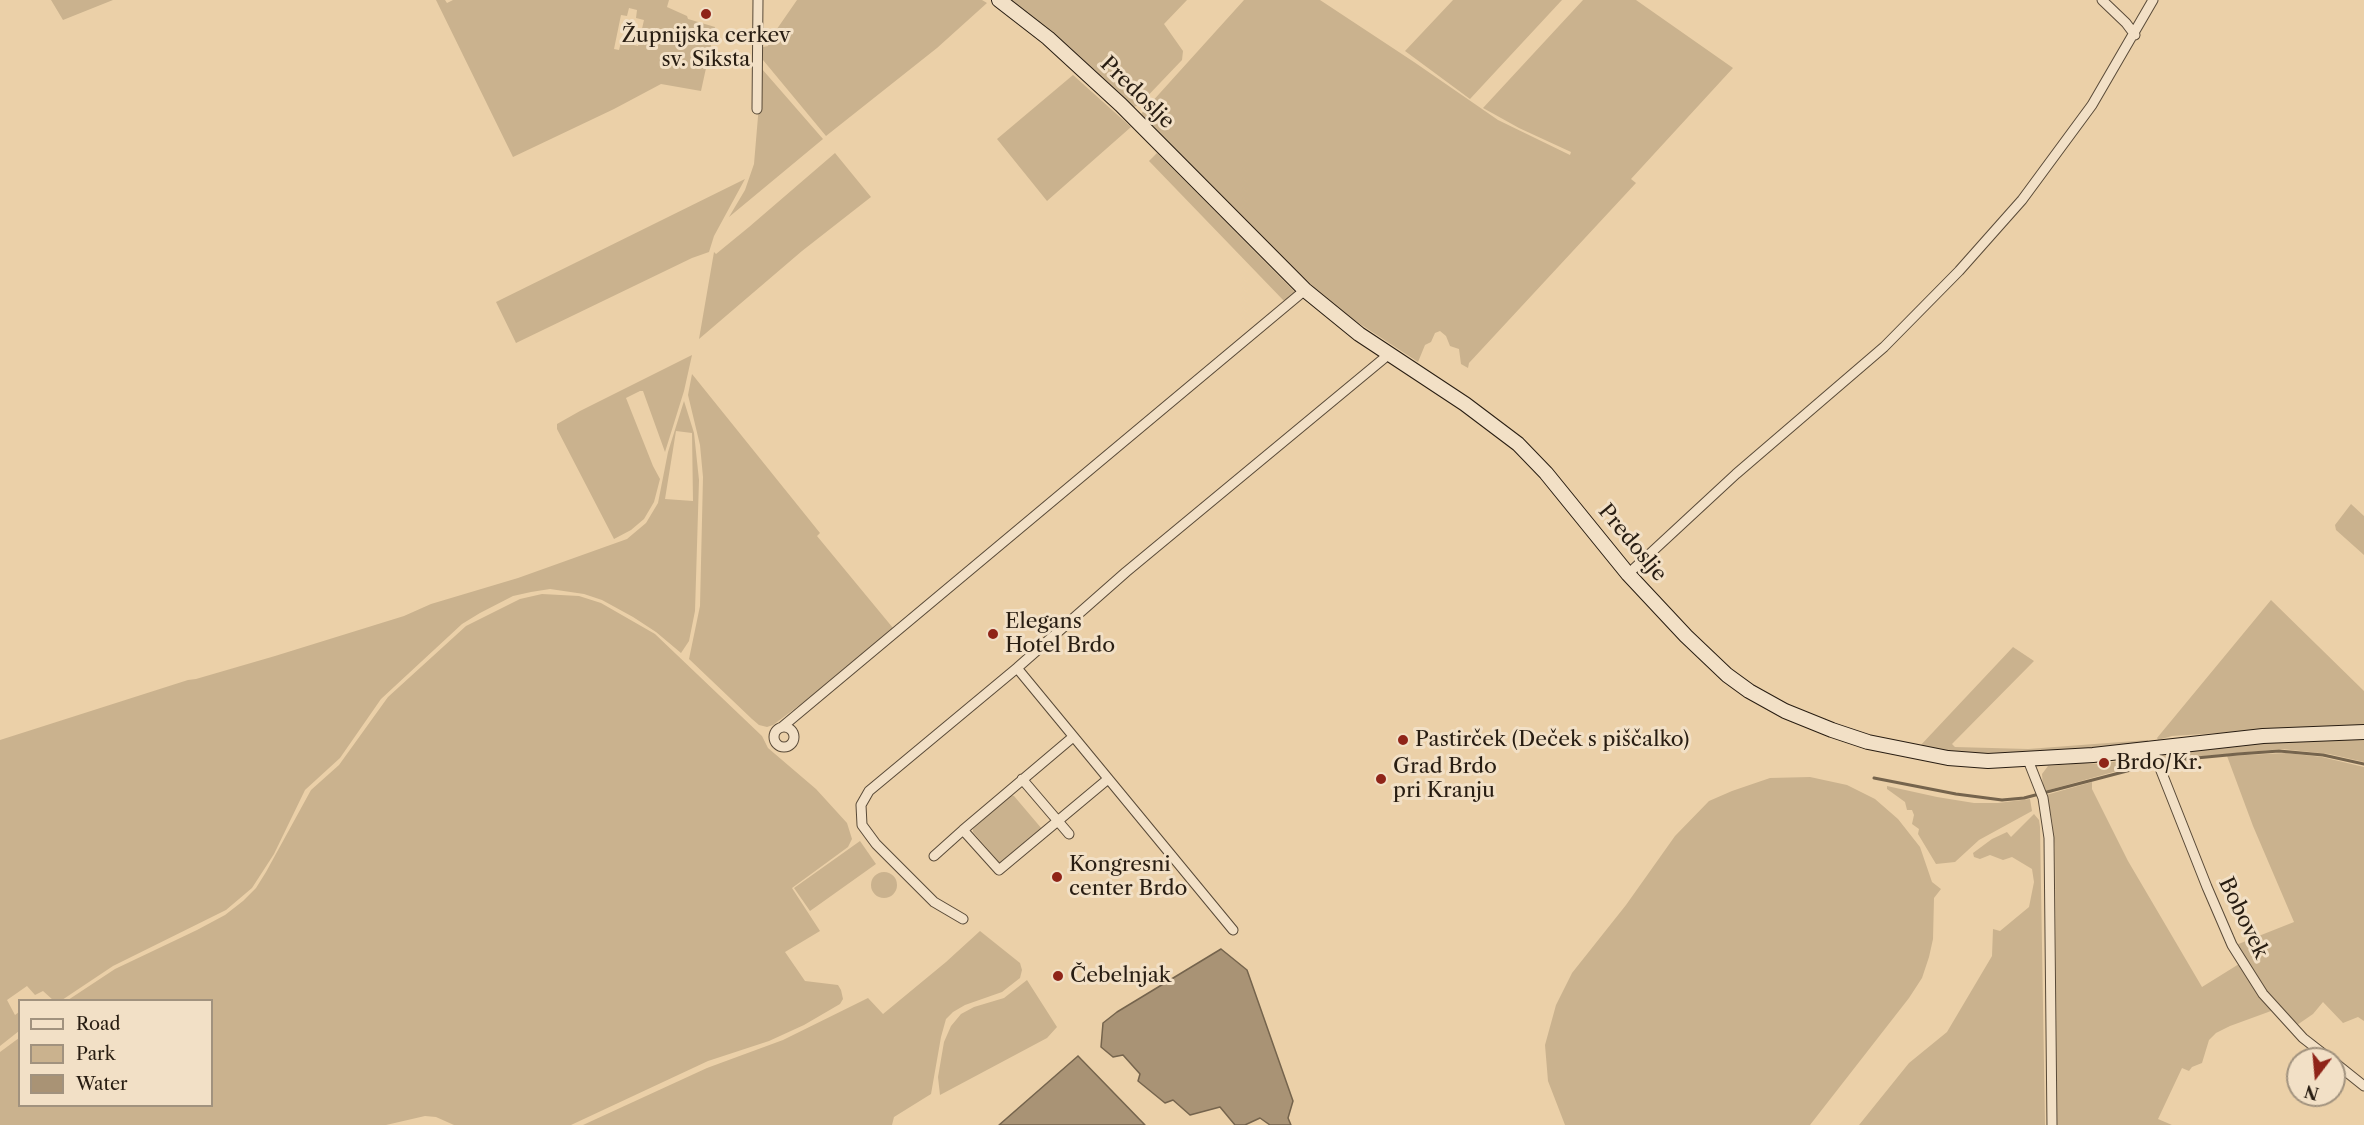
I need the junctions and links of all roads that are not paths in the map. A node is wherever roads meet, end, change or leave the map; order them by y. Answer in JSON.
{"nodes":[{"id":1,"x":758,"y":0,"type":"edge"},
{"id":2,"x":999,"y":0,"type":"edge"},
{"id":3,"x":2102,"y":0,"type":"edge"},
{"id":4,"x":2153,"y":0,"type":"edge"},
{"id":5,"x":2135,"y":34,"type":"junction"},
{"id":6,"x":757,"y":109,"type":"dead end"},
{"id":7,"x":1305,"y":290,"type":"junction"},
{"id":8,"x":1388,"y":355,"type":"junction"},
{"id":9,"x":1628,"y":574,"type":"junction"},
{"id":10,"x":1017,"y":668,"type":"junction"},
{"id":11,"x":802,"y":709,"type":"junction"},
{"id":12,"x":782,"y":727,"type":"junction"},
{"id":13,"x":792,"y":731,"type":"junction"},
{"id":14,"x":2364,"y":732,"type":"edge"},
{"id":15,"x":1073,"y":737,"type":"junction"},
{"id":16,"x":2154,"y":753,"type":"junction"},
{"id":17,"x":2028,"y":760,"type":"junction"},
{"id":18,"x":1022,"y":779,"type":"junction"},
{"id":19,"x":1108,"y":779,"type":"junction"},
{"id":20,"x":1057,"y":820,"type":"junction"},
{"id":21,"x":963,"y":830,"type":"junction"},
{"id":22,"x":1069,"y":834,"type":"dead end"},
{"id":23,"x":934,"y":856,"type":"dead end"},
{"id":24,"x":963,"y":919,"type":"dead end"},
{"id":25,"x":1233,"y":930,"type":"dead end"},
{"id":26,"x":2315,"y":1047,"type":"edge"},
{"id":27,"x":2346,"y":1072,"type":"edge"},
{"id":28,"x":2364,"y":1086,"type":"edge"},
{"id":29,"x":2052,"y":1125,"type":"edge"}],
"edges":[{"from":1,"to":6,"type":"street"},
{"from":2,"to":7,"type":"street","name":"Predoslje"},
{"from":3,"to":5,"type":"street"},
{"from":4,"to":5,"type":"street"},
{"from":5,"to":9,"type":"street"},
{"from":7,"to":8,"type":"street","name":"Predoslje"},
{"from":7,"to":11,"type":"street"},
{"from":8,"to":9,"type":"street","name":"Predoslje"},
{"from":8,"to":10,"type":"street"},
{"from":9,"to":17,"type":"street","name":"Predoslje"},
{"from":10,"to":15,"type":"street"},
{"from":10,"to":24,"type":"street"},
{"from":11,"to":12,"type":"street"},
{"from":11,"to":13,"type":"street"},
{"from":12,"to":13,"type":"street"},
{"from":12,"to":13,"type":"street"},
{"from":14,"to":16,"type":"street","name":"Predoslje"},
{"from":15,"to":18,"type":"street"},
{"from":15,"to":19,"type":"street"},
{"from":16,"to":17,"type":"street","name":"Predoslje"},
{"from":16,"to":26,"type":"street","name":"Bobovek"},
{"from":17,"to":29,"type":"street"},
{"from":18,"to":20,"type":"street"},
{"from":18,"to":21,"type":"street"},
{"from":19,"to":20,"type":"street"},
{"from":19,"to":25,"type":"street"},
{"from":20,"to":21,"type":"street"},
{"from":20,"to":22,"type":"street"},
{"from":21,"to":23,"type":"street"},
{"from":27,"to":28,"type":"street"}]}
